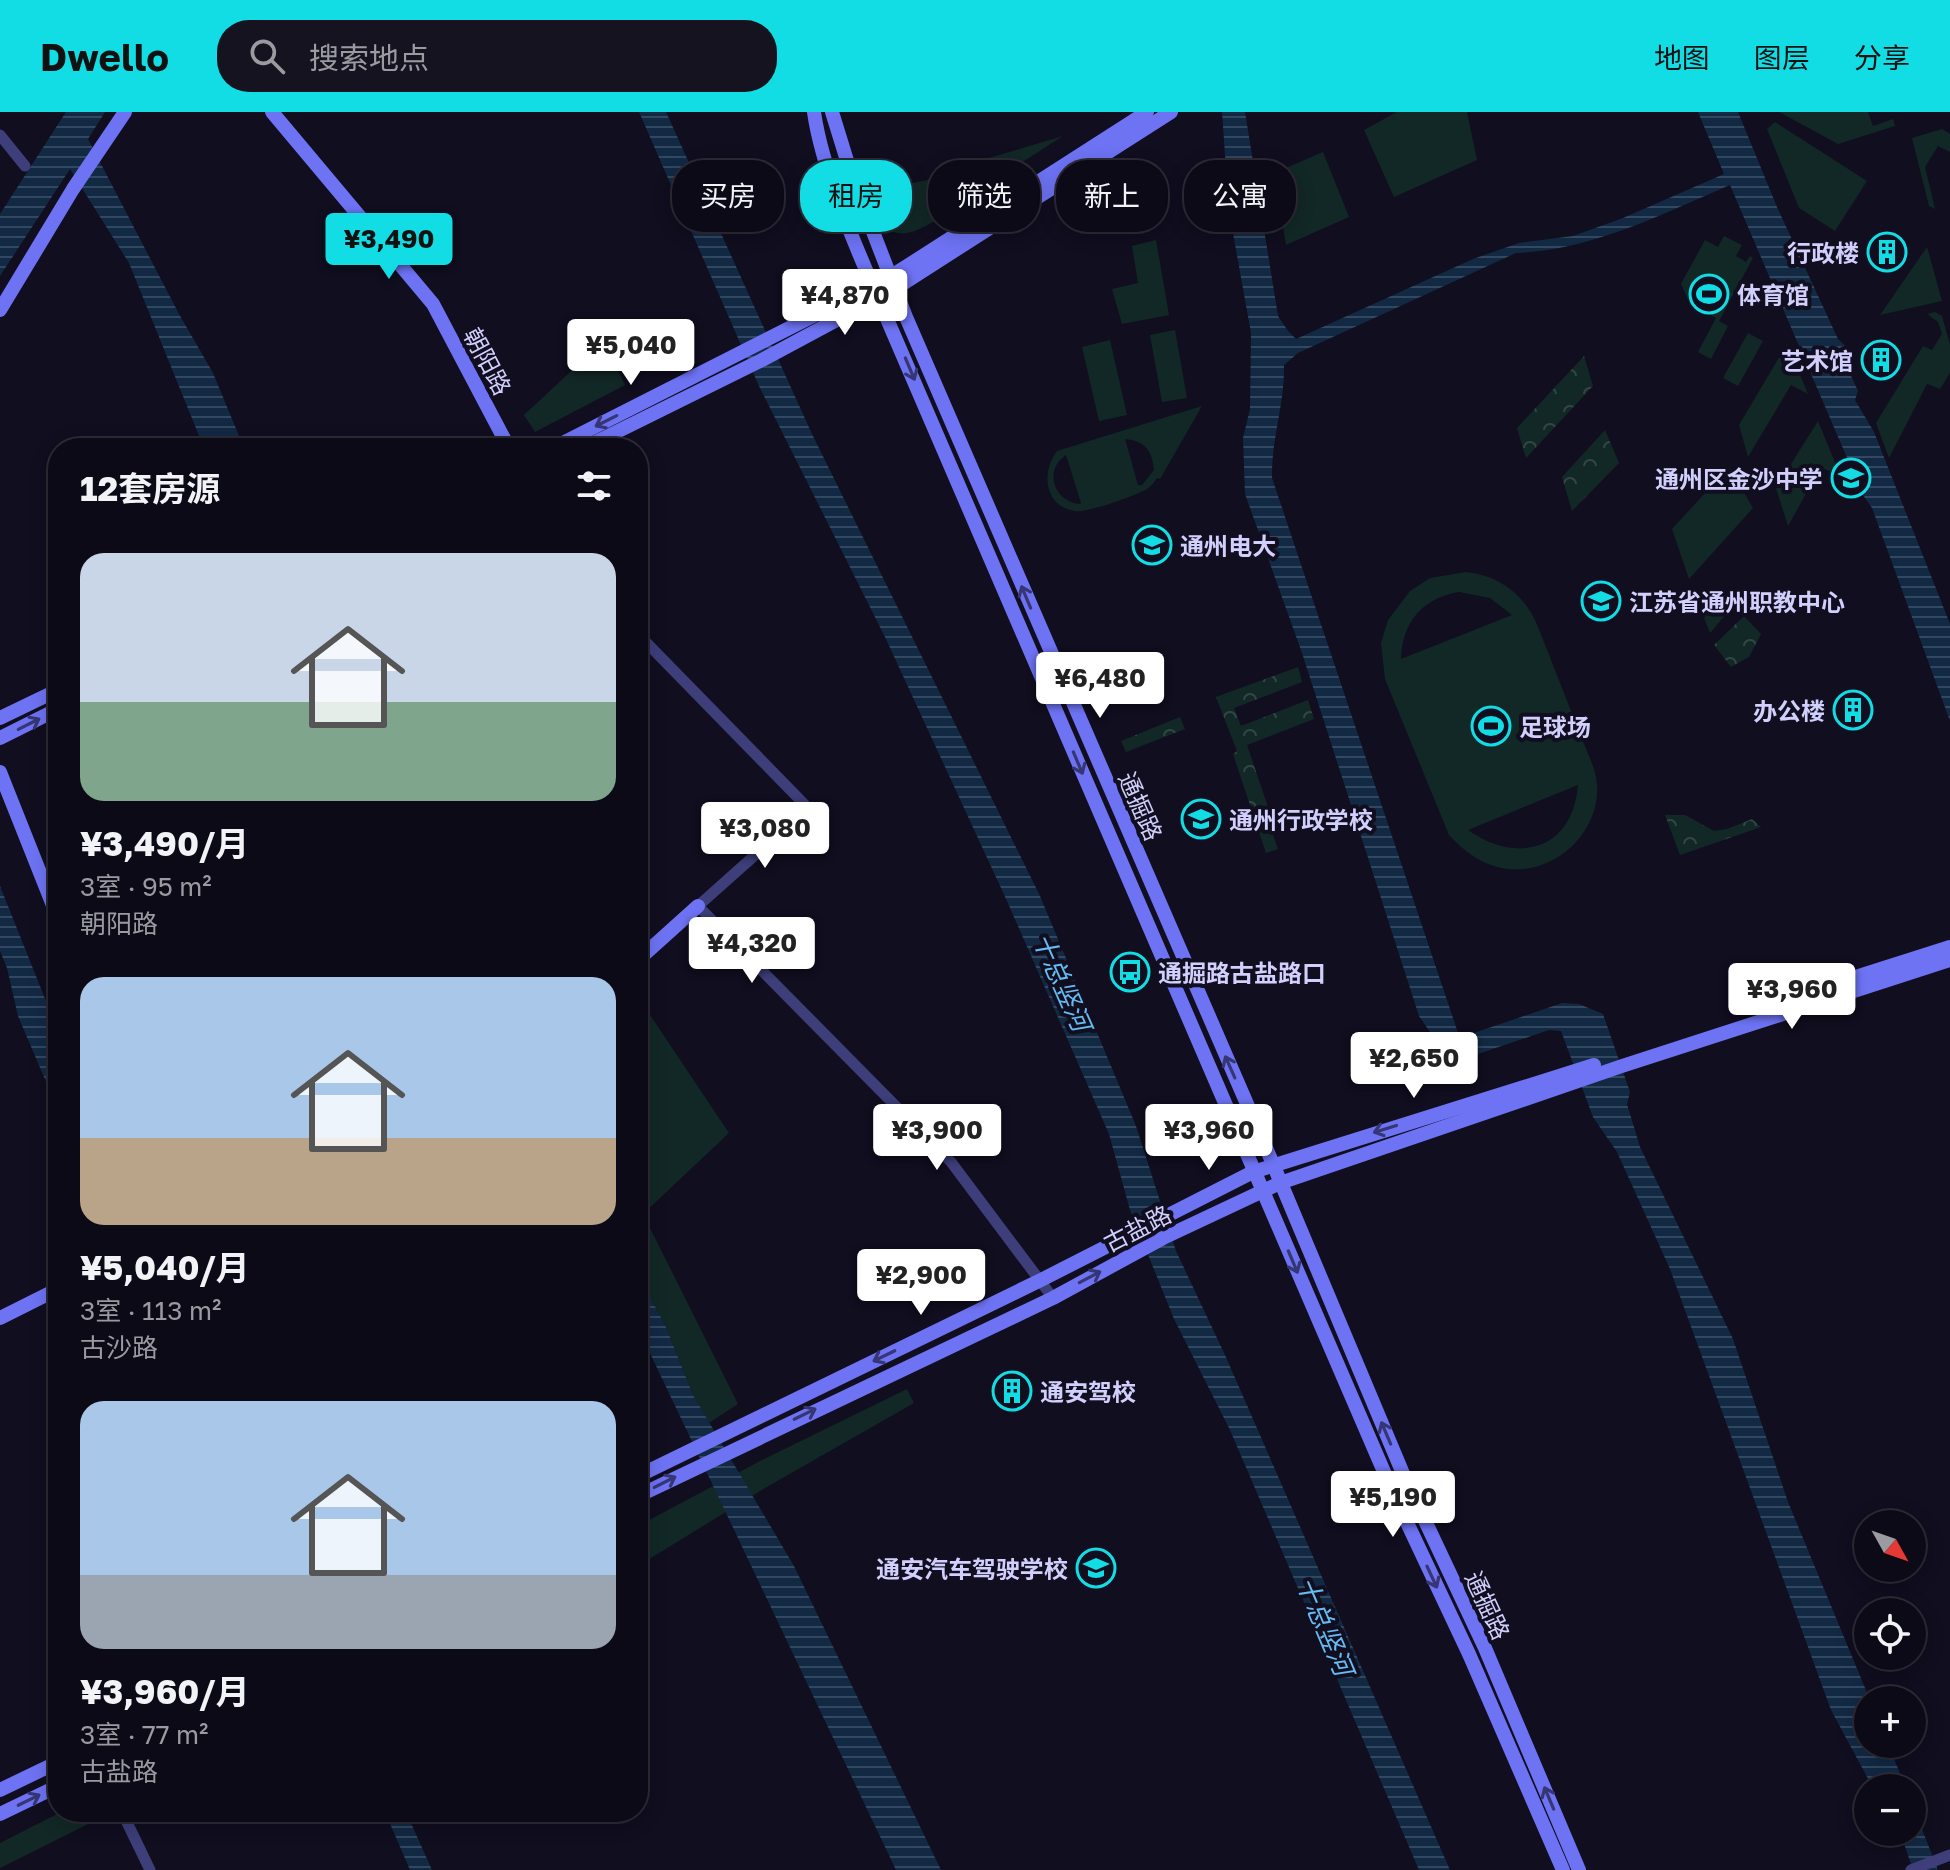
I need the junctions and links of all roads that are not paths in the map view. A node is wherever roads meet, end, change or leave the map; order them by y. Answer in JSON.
{"nodes":[{"id":1,"x":125,"y":112,"type":"edge"},
{"id":2,"x":272,"y":112,"type":"edge"},
{"id":3,"x":814,"y":112,"type":"edge"},
{"id":4,"x":832,"y":112,"type":"edge"},
{"id":5,"x":1147,"y":112,"type":"edge"},
{"id":6,"x":1171,"y":112,"type":"edge"},
{"id":7,"x":0,"y":135,"type":"edge"},
{"id":8,"x":25,"y":166,"type":"dead end"},
{"id":9,"x":893,"y":282,"type":"junction"},
{"id":10,"x":875,"y":292,"type":"junction"},
{"id":11,"x":0,"y":310,"type":"edge"},
{"id":12,"x":504,"y":438,"type":"edge"},
{"id":13,"x":573,"y":438,"type":"edge"},
{"id":14,"x":604,"y":438,"type":"edge"},
{"id":15,"x":648,"y":644,"type":"edge"},
{"id":16,"x":48,"y":695,"type":"edge"},
{"id":17,"x":48,"y":714,"type":"edge"},
{"id":18,"x":0,"y":718,"type":"edge"},
{"id":19,"x":0,"y":738,"type":"edge"},
{"id":20,"x":0,"y":772,"type":"edge"},
{"id":21,"x":48,"y":893,"type":"edge"},
{"id":22,"x":698,"y":906,"type":"junction"},
{"id":23,"x":1950,"y":947,"type":"edge"},
{"id":24,"x":648,"y":951,"type":"edge"},
{"id":25,"x":1950,"y":960,"type":"edge"},
{"id":26,"x":1620,"y":1062,"type":"junction"},
{"id":27,"x":1568,"y":1078,"type":"junction"},
{"id":28,"x":1273,"y":1164,"type":"junction"},
{"id":29,"x":1253,"y":1172,"type":"junction"},
{"id":30,"x":1280,"y":1183,"type":"junction"},
{"id":31,"x":1262,"y":1191,"type":"junction"},
{"id":32,"x":1041,"y":1280,"type":"junction"},
{"id":33,"x":48,"y":1294,"type":"edge"},
{"id":34,"x":1053,"y":1298,"type":"junction"},
{"id":35,"x":0,"y":1318,"type":"edge"},
{"id":36,"x":648,"y":1471,"type":"edge"},
{"id":37,"x":648,"y":1491,"type":"edge"},
{"id":38,"x":48,"y":1767,"type":"edge"},
{"id":39,"x":0,"y":1790,"type":"edge"},
{"id":40,"x":48,"y":1791,"type":"edge"},
{"id":41,"x":0,"y":1814,"type":"edge"},
{"id":42,"x":127,"y":1822,"type":"edge"},
{"id":43,"x":1950,"y":1855,"type":"edge"},
{"id":44,"x":150,"y":1870,"type":"edge"},
{"id":45,"x":1563,"y":1870,"type":"edge"},
{"id":46,"x":1579,"y":1870,"type":"edge"},
{"id":47,"x":1911,"y":1870,"type":"edge"}],
"edges":[{"from":1,"to":11,"type":"main road"},
{"from":2,"to":12,"type":"main road","name":"朝阳路"},
{"from":3,"to":10,"type":"main road","name":"通掘路"},
{"from":4,"to":9,"type":"main road","name":"通掘路"},
{"from":5,"to":9,"type":"main road"},
{"from":6,"to":9,"type":"main road"},
{"from":7,"to":8,"type":"street"},
{"from":9,"to":10,"type":"main road"},
{"from":28,"to":9,"type":"main road","name":"通掘路","one_way":true},
{"from":10,"to":13,"type":"main road","one_way":true},
{"from":10,"to":14,"type":"main road"},
{"from":10,"to":29,"type":"main road","name":"通掘路","one_way":true},
{"from":15,"to":22,"type":"street"},
{"from":16,"to":18,"type":"main road"},
{"from":19,"to":17,"type":"main road","one_way":true},
{"from":20,"to":21,"type":"main road"},
{"from":22,"to":24,"type":"main road"},
{"from":22,"to":32,"type":"street"},
{"from":23,"to":26,"type":"main road","name":"古盐路"},
{"from":25,"to":26,"type":"main road","name":"古盐路"},
{"from":26,"to":27,"type":"main road","name":"古盐路"},
{"from":27,"to":28,"type":"main road","name":"古盐路","one_way":true},
{"from":27,"to":30,"type":"main road","name":"古盐路"},
{"from":28,"to":29,"type":"main road","name":"古盐路"},
{"from":28,"to":30,"type":"main road","name":"通掘路"},
{"from":29,"to":31,"type":"main road","name":"通掘路"},
{"from":29,"to":32,"type":"main road","name":"古盐路"},
{"from":30,"to":31,"type":"main road","name":"古盐路"},
{"from":46,"to":30,"type":"main road","name":"通掘路","one_way":true},
{"from":34,"to":31,"type":"main road","name":"古盐路","one_way":true},
{"from":31,"to":45,"type":"main road","name":"通掘路","one_way":true},
{"from":32,"to":34,"type":"street"},
{"from":32,"to":36,"type":"main road","name":"古盐路","one_way":true},
{"from":33,"to":35,"type":"main road"},
{"from":37,"to":34,"type":"main road","name":"古盐路","one_way":true},
{"from":38,"to":39,"type":"main road"},
{"from":41,"to":40,"type":"main road","one_way":true},
{"from":42,"to":44,"type":"street"},
{"from":43,"to":47,"type":"street"}]}
